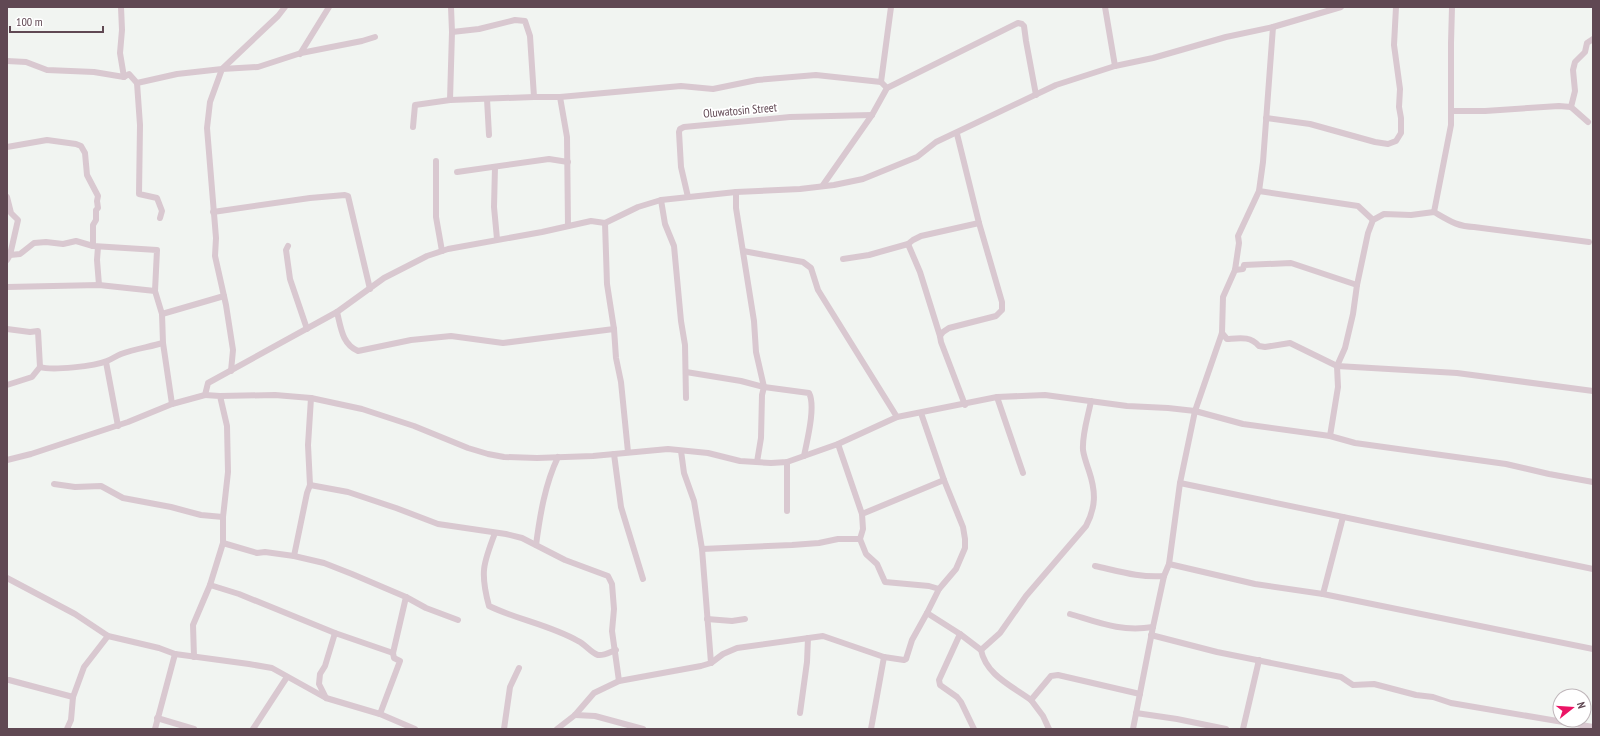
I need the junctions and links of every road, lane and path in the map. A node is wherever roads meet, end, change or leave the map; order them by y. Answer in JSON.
{"nodes":[{"id":1,"x":121,"y":7,"type":"edge"},
{"id":2,"x":284,"y":7,"type":"edge"},
{"id":3,"x":330,"y":7,"type":"edge"},
{"id":4,"x":451,"y":7,"type":"edge"},
{"id":5,"x":891,"y":7,"type":"edge"},
{"id":6,"x":1105,"y":7,"type":"edge"},
{"id":7,"x":1341,"y":7,"type":"edge"},
{"id":8,"x":1396,"y":7,"type":"edge"},
{"id":9,"x":1452,"y":7,"type":"edge"},
{"id":10,"x":1273,"y":27,"type":"junction"},
{"id":11,"x":452,"y":32,"type":"junction"},
{"id":12,"x":375,"y":36,"type":"dead end"},
{"id":13,"x":1593,"y":39,"type":"edge"},
{"id":14,"x":300,"y":54,"type":"junction"},
{"id":15,"x":7,"y":61,"type":"edge"},
{"id":16,"x":1115,"y":66,"type":"junction"},
{"id":17,"x":222,"y":69,"type":"junction"},
{"id":18,"x":124,"y":77,"type":"junction"},
{"id":19,"x":881,"y":82,"type":"junction"},
{"id":20,"x":137,"y":83,"type":"junction"},
{"id":21,"x":887,"y":88,"type":"junction"},
{"id":22,"x":1036,"y":95,"type":"junction"},
{"id":23,"x":534,"y":97,"type":"junction"},
{"id":24,"x":560,"y":97,"type":"junction"},
{"id":25,"x":487,"y":99,"type":"junction"},
{"id":26,"x":450,"y":100,"type":"junction"},
{"id":27,"x":1571,"y":107,"type":"junction"},
{"id":28,"x":1451,"y":111,"type":"junction"},
{"id":29,"x":872,"y":115,"type":"junction"},
{"id":30,"x":1266,"y":118,"type":"junction"},
{"id":31,"x":1588,"y":122,"type":"dead end"},
{"id":32,"x":414,"y":128,"type":"dead end"},
{"id":33,"x":957,"y":134,"type":"junction"},
{"id":34,"x":489,"y":135,"type":"dead end"},
{"id":35,"x":7,"y":147,"type":"edge"},
{"id":36,"x":436,"y":161,"type":"dead end"},
{"id":37,"x":568,"y":162,"type":"junction"},
{"id":38,"x":495,"y":167,"type":"junction"},
{"id":39,"x":457,"y":172,"type":"dead end"},
{"id":40,"x":823,"y":185,"type":"junction"},
{"id":41,"x":1259,"y":191,"type":"junction"},
{"id":42,"x":736,"y":192,"type":"junction"},
{"id":43,"x":7,"y":197,"type":"edge"},
{"id":44,"x":688,"y":197,"type":"junction"},
{"id":45,"x":661,"y":200,"type":"junction"},
{"id":46,"x":213,"y":212,"type":"junction"},
{"id":47,"x":1434,"y":212,"type":"junction"},
{"id":48,"x":160,"y":218,"type":"dead end"},
{"id":49,"x":1373,"y":220,"type":"junction"},
{"id":50,"x":605,"y":223,"type":"junction"},
{"id":51,"x":979,"y":223,"type":"junction"},
{"id":52,"x":568,"y":226,"type":"junction"},
{"id":53,"x":497,"y":240,"type":"junction"},
{"id":54,"x":1589,"y":242,"type":"dead end"},
{"id":55,"x":908,"y":244,"type":"junction"},
{"id":56,"x":95,"y":246,"type":"junction"},
{"id":57,"x":288,"y":246,"type":"dead end"},
{"id":58,"x":442,"y":250,"type":"junction"},
{"id":59,"x":743,"y":252,"type":"junction"},
{"id":60,"x":8,"y":257,"type":"edge"},
{"id":61,"x":843,"y":259,"type":"dead end"},
{"id":62,"x":1235,"y":270,"type":"junction"},
{"id":63,"x":99,"y":286,"type":"junction"},
{"id":64,"x":1357,"y":286,"type":"junction"},
{"id":65,"x":7,"y":287,"type":"edge"},
{"id":66,"x":370,"y":289,"type":"junction"},
{"id":67,"x":155,"y":291,"type":"junction"},
{"id":68,"x":224,"y":296,"type":"junction"},
{"id":69,"x":337,"y":312,"type":"junction"},
{"id":70,"x":162,"y":314,"type":"junction"},
{"id":71,"x":7,"y":329,"type":"edge"},
{"id":72,"x":307,"y":329,"type":"junction"},
{"id":73,"x":614,"y":329,"type":"junction"},
{"id":74,"x":1222,"y":333,"type":"junction"},
{"id":75,"x":940,"y":336,"type":"junction"},
{"id":76,"x":163,"y":343,"type":"junction"},
{"id":77,"x":106,"y":362,"type":"junction"},
{"id":78,"x":1337,"y":366,"type":"junction"},
{"id":79,"x":40,"y":367,"type":"junction"},
{"id":80,"x":231,"y":371,"type":"junction"},
{"id":81,"x":686,"y":372,"type":"junction"},
{"id":82,"x":7,"y":385,"type":"edge"},
{"id":83,"x":764,"y":387,"type":"junction"},
{"id":84,"x":1593,"y":391,"type":"edge"},
{"id":85,"x":205,"y":395,"type":"junction"},
{"id":86,"x":220,"y":396,"type":"junction"},
{"id":87,"x":311,"y":398,"type":"junction"},
{"id":88,"x":686,"y":398,"type":"dead end"},
{"id":89,"x":997,"y":398,"type":"junction"},
{"id":90,"x":1091,"y":401,"type":"junction"},
{"id":91,"x":172,"y":404,"type":"junction"},
{"id":92,"x":965,"y":405,"type":"junction"},
{"id":93,"x":1195,"y":411,"type":"junction"},
{"id":94,"x":921,"y":413,"type":"junction"},
{"id":95,"x":897,"y":417,"type":"junction"},
{"id":96,"x":118,"y":426,"type":"junction"},
{"id":97,"x":1330,"y":436,"type":"junction"},
{"id":98,"x":838,"y":444,"type":"junction"},
{"id":99,"x":681,"y":451,"type":"junction"},
{"id":100,"x":628,"y":452,"type":"junction"},
{"id":101,"x":614,"y":454,"type":"junction"},
{"id":102,"x":804,"y":456,"type":"junction"},
{"id":103,"x":558,"y":457,"type":"junction"},
{"id":104,"x":7,"y":460,"type":"edge"},
{"id":105,"x":757,"y":462,"type":"junction"},
{"id":106,"x":788,"y":462,"type":"junction"},
{"id":107,"x":1023,"y":473,"type":"dead end"},
{"id":108,"x":944,"y":480,"type":"junction"},
{"id":109,"x":1593,"y":482,"type":"edge"},
{"id":110,"x":1180,"y":483,"type":"junction"},
{"id":111,"x":54,"y":484,"type":"dead end"},
{"id":112,"x":310,"y":485,"type":"junction"},
{"id":113,"x":787,"y":511,"type":"dead end"},
{"id":114,"x":862,"y":514,"type":"junction"},
{"id":115,"x":223,"y":517,"type":"junction"},
{"id":116,"x":1343,"y":517,"type":"junction"},
{"id":117,"x":495,"y":533,"type":"junction"},
{"id":118,"x":860,"y":540,"type":"junction"},
{"id":119,"x":223,"y":543,"type":"junction"},
{"id":120,"x":536,"y":545,"type":"junction"},
{"id":121,"x":702,"y":549,"type":"junction"},
{"id":122,"x":294,"y":556,"type":"junction"},
{"id":123,"x":1169,"y":564,"type":"junction"},
{"id":124,"x":1095,"y":566,"type":"dead end"},
{"id":125,"x":1593,"y":569,"type":"edge"},
{"id":126,"x":1164,"y":576,"type":"junction"},
{"id":127,"x":7,"y":578,"type":"edge"},
{"id":128,"x":643,"y":579,"type":"dead end"},
{"id":129,"x":210,"y":585,"type":"junction"},
{"id":130,"x":939,"y":589,"type":"junction"},
{"id":131,"x":1323,"y":594,"type":"junction"},
{"id":132,"x":406,"y":597,"type":"junction"},
{"id":133,"x":927,"y":613,"type":"junction"},
{"id":134,"x":1070,"y":614,"type":"dead end"},
{"id":135,"x":745,"y":618,"type":"dead end"},
{"id":136,"x":707,"y":619,"type":"junction"},
{"id":137,"x":458,"y":620,"type":"dead end"},
{"id":138,"x":1153,"y":627,"type":"junction"},
{"id":139,"x":335,"y":633,"type":"junction"},
{"id":140,"x":960,"y":634,"type":"junction"},
{"id":141,"x":1151,"y":635,"type":"junction"},
{"id":142,"x":108,"y":636,"type":"junction"},
{"id":143,"x":808,"y":638,"type":"junction"},
{"id":144,"x":1593,"y":649,"type":"edge"},
{"id":145,"x":616,"y":650,"type":"junction"},
{"id":146,"x":981,"y":650,"type":"junction"},
{"id":147,"x":393,"y":653,"type":"junction"},
{"id":148,"x":176,"y":654,"type":"junction"},
{"id":149,"x":194,"y":657,"type":"junction"},
{"id":150,"x":884,"y":657,"type":"junction"},
{"id":151,"x":1259,"y":660,"type":"junction"},
{"id":152,"x":711,"y":663,"type":"junction"},
{"id":153,"x":519,"y":668,"type":"dead end"},
{"id":154,"x":287,"y":677,"type":"junction"},
{"id":155,"x":9,"y":680,"type":"dead end"},
{"id":156,"x":619,"y":681,"type":"junction"},
{"id":157,"x":1140,"y":694,"type":"junction"},
{"id":158,"x":73,"y":697,"type":"junction"},
{"id":159,"x":326,"y":698,"type":"junction"},
{"id":160,"x":1031,"y":700,"type":"junction"},
{"id":161,"x":800,"y":713,"type":"dead end"},
{"id":162,"x":380,"y":714,"type":"junction"},
{"id":163,"x":1136,"y":714,"type":"junction"},
{"id":164,"x":575,"y":715,"type":"junction"},
{"id":165,"x":157,"y":718,"type":"junction"},
{"id":166,"x":1593,"y":727,"type":"edge"},
{"id":167,"x":67,"y":729,"type":"edge"},
{"id":168,"x":155,"y":729,"type":"edge"},
{"id":169,"x":194,"y":729,"type":"edge"},
{"id":170,"x":253,"y":729,"type":"edge"},
{"id":171,"x":412,"y":729,"type":"edge"},
{"id":172,"x":504,"y":729,"type":"edge"},
{"id":173,"x":557,"y":729,"type":"edge"},
{"id":174,"x":643,"y":729,"type":"edge"},
{"id":175,"x":871,"y":729,"type":"edge"},
{"id":176,"x":974,"y":729,"type":"edge"},
{"id":177,"x":1049,"y":729,"type":"edge"},
{"id":178,"x":1133,"y":729,"type":"edge"},
{"id":179,"x":1226,"y":729,"type":"edge"},
{"id":180,"x":1243,"y":729,"type":"edge"}],
"edges":[{"from":1,"to":18,"type":"street"},
{"from":2,"to":17,"type":"street"},
{"from":3,"to":14,"type":"street"},
{"from":4,"to":11,"type":"street"},
{"from":5,"to":19,"type":"street"},
{"from":6,"to":16,"type":"street"},
{"from":7,"to":10,"type":"street"},
{"from":8,"to":30,"type":"street"},
{"from":9,"to":28,"type":"street"},
{"from":10,"to":16,"type":"street"},
{"from":10,"to":30,"type":"street"},
{"from":11,"to":23,"type":"street"},
{"from":11,"to":26,"type":"street"},
{"from":12,"to":14,"type":"street"},
{"from":13,"to":27,"type":"street"},
{"from":14,"to":17,"type":"street"},
{"from":15,"to":18,"type":"street"},
{"from":16,"to":22,"type":"street"},
{"from":17,"to":20,"type":"street"},
{"from":17,"to":46,"type":"street"},
{"from":18,"to":20,"type":"street"},
{"from":19,"to":21,"type":"street"},
{"from":19,"to":24,"type":"street"},
{"from":20,"to":48,"type":"street"},
{"from":21,"to":22,"type":"street"},
{"from":21,"to":29,"type":"street"},
{"from":22,"to":33,"type":"street"},
{"from":23,"to":24,"type":"street"},
{"from":23,"to":25,"type":"street"},
{"from":24,"to":37,"type":"street"},
{"from":25,"to":26,"type":"street"},
{"from":25,"to":34,"type":"street"},
{"from":26,"to":32,"type":"street"},
{"from":27,"to":28,"type":"street"},
{"from":27,"to":31,"type":"street"},
{"from":28,"to":47,"type":"street"},
{"from":29,"to":40,"type":"street"},
{"from":29,"to":44,"type":"street","name":"Oluwatosin Street"},
{"from":30,"to":41,"type":"street"},
{"from":33,"to":40,"type":"street"},
{"from":33,"to":51,"type":"street"},
{"from":35,"to":56,"type":"street"},
{"from":36,"to":58,"type":"street"},
{"from":37,"to":38,"type":"street"},
{"from":37,"to":52,"type":"street"},
{"from":38,"to":39,"type":"street"},
{"from":38,"to":53,"type":"street"},
{"from":40,"to":42,"type":"street"},
{"from":41,"to":49,"type":"street"},
{"from":41,"to":62,"type":"street"},
{"from":42,"to":44,"type":"street"},
{"from":42,"to":59,"type":"street"},
{"from":43,"to":60,"type":"street"},
{"from":44,"to":45,"type":"street"},
{"from":45,"to":50,"type":"street"},
{"from":45,"to":81,"type":"street"},
{"from":46,"to":66,"type":"street"},
{"from":46,"to":68,"type":"street"},
{"from":47,"to":49,"type":"street"},
{"from":47,"to":54,"type":"street"},
{"from":49,"to":64,"type":"street"},
{"from":50,"to":52,"type":"street"},
{"from":50,"to":73,"type":"street"},
{"from":51,"to":55,"type":"street"},
{"from":51,"to":75,"type":"street"},
{"from":52,"to":53,"type":"street"},
{"from":53,"to":58,"type":"street"},
{"from":55,"to":61,"type":"street"},
{"from":55,"to":75,"type":"street"},
{"from":56,"to":60,"type":"street"},
{"from":56,"to":63,"type":"street"},
{"from":56,"to":67,"type":"street"},
{"from":57,"to":72,"type":"street"},
{"from":58,"to":66,"type":"street"},
{"from":59,"to":83,"type":"street"},
{"from":59,"to":95,"type":"street"},
{"from":62,"to":64,"type":"street"},
{"from":62,"to":74,"type":"street"},
{"from":63,"to":65,"type":"street"},
{"from":63,"to":67,"type":"street"},
{"from":64,"to":78,"type":"street"},
{"from":66,"to":69,"type":"street"},
{"from":67,"to":70,"type":"street"},
{"from":68,"to":70,"type":"street"},
{"from":68,"to":80,"type":"street"},
{"from":69,"to":72,"type":"street"},
{"from":69,"to":73,"type":"street"},
{"from":70,"to":76,"type":"street"},
{"from":71,"to":79,"type":"street"},
{"from":72,"to":80,"type":"street"},
{"from":73,"to":100,"type":"street"},
{"from":74,"to":78,"type":"street"},
{"from":74,"to":93,"type":"street"},
{"from":75,"to":92,"type":"street"},
{"from":76,"to":77,"type":"street"},
{"from":76,"to":91,"type":"street"},
{"from":77,"to":79,"type":"street"},
{"from":77,"to":96,"type":"street"},
{"from":78,"to":84,"type":"street"},
{"from":78,"to":97,"type":"street"},
{"from":79,"to":82,"type":"street"},
{"from":80,"to":85,"type":"street"},
{"from":81,"to":83,"type":"street"},
{"from":81,"to":88,"type":"street"},
{"from":83,"to":102,"type":"street"},
{"from":83,"to":105,"type":"street"},
{"from":85,"to":86,"type":"street"},
{"from":85,"to":91,"type":"street"},
{"from":86,"to":87,"type":"street"},
{"from":86,"to":115,"type":"street"},
{"from":87,"to":103,"type":"street"},
{"from":87,"to":112,"type":"street"},
{"from":89,"to":90,"type":"street"},
{"from":89,"to":92,"type":"street"},
{"from":89,"to":107,"type":"street"},
{"from":90,"to":93,"type":"street"},
{"from":90,"to":146,"type":"street"},
{"from":91,"to":96,"type":"street"},
{"from":92,"to":94,"type":"street"},
{"from":93,"to":97,"type":"street"},
{"from":93,"to":110,"type":"street"},
{"from":94,"to":95,"type":"street"},
{"from":94,"to":108,"type":"street"},
{"from":95,"to":98,"type":"street"},
{"from":96,"to":104,"type":"street"},
{"from":97,"to":109,"type":"street"},
{"from":98,"to":102,"type":"street"},
{"from":98,"to":114,"type":"street"},
{"from":99,"to":100,"type":"street"},
{"from":99,"to":105,"type":"street"},
{"from":99,"to":121,"type":"street"},
{"from":100,"to":101,"type":"street"},
{"from":101,"to":103,"type":"street"},
{"from":101,"to":128,"type":"street"},
{"from":102,"to":106,"type":"street"},
{"from":103,"to":120,"type":"street"},
{"from":105,"to":106,"type":"street"},
{"from":106,"to":113,"type":"street"},
{"from":108,"to":114,"type":"street"},
{"from":108,"to":130,"type":"street"},
{"from":110,"to":116,"type":"street"},
{"from":110,"to":123,"type":"street"},
{"from":111,"to":115,"type":"street"},
{"from":112,"to":117,"type":"street"},
{"from":112,"to":122,"type":"street"},
{"from":114,"to":118,"type":"street"},
{"from":115,"to":119,"type":"street"},
{"from":116,"to":125,"type":"street"},
{"from":116,"to":131,"type":"street"},
{"from":117,"to":120,"type":"street"},
{"from":117,"to":145,"type":"street"},
{"from":118,"to":121,"type":"street"},
{"from":118,"to":130,"type":"street"},
{"from":119,"to":122,"type":"street"},
{"from":119,"to":129,"type":"street"},
{"from":120,"to":145,"type":"street"},
{"from":121,"to":136,"type":"street"},
{"from":122,"to":132,"type":"street"},
{"from":123,"to":126,"type":"street"},
{"from":123,"to":131,"type":"street"},
{"from":124,"to":126,"type":"street"},
{"from":126,"to":138,"type":"street"},
{"from":127,"to":142,"type":"street"},
{"from":129,"to":139,"type":"street"},
{"from":129,"to":149,"type":"street"},
{"from":130,"to":133,"type":"street"},
{"from":131,"to":144,"type":"street"},
{"from":132,"to":137,"type":"street"},
{"from":132,"to":147,"type":"street"},
{"from":133,"to":140,"type":"street"},
{"from":133,"to":150,"type":"street"},
{"from":134,"to":138,"type":"street"},
{"from":135,"to":136,"type":"street"},
{"from":136,"to":152,"type":"street"},
{"from":138,"to":141,"type":"street"},
{"from":139,"to":147,"type":"street"},
{"from":139,"to":159,"type":"street"},
{"from":140,"to":146,"type":"street"},
{"from":140,"to":176,"type":"street"},
{"from":141,"to":151,"type":"street"},
{"from":141,"to":157,"type":"street"},
{"from":142,"to":148,"type":"street"},
{"from":142,"to":158,"type":"street"},
{"from":143,"to":150,"type":"street"},
{"from":143,"to":152,"type":"street"},
{"from":143,"to":161,"type":"street"},
{"from":145,"to":156,"type":"street"},
{"from":146,"to":160,"type":"street"},
{"from":147,"to":162,"type":"street"},
{"from":148,"to":149,"type":"street"},
{"from":148,"to":165,"type":"street"},
{"from":149,"to":154,"type":"street"},
{"from":150,"to":175,"type":"street"},
{"from":151,"to":166,"type":"street"},
{"from":151,"to":180,"type":"street"},
{"from":152,"to":156,"type":"street"},
{"from":153,"to":172,"type":"street"},
{"from":154,"to":159,"type":"street"},
{"from":154,"to":170,"type":"street"},
{"from":155,"to":158,"type":"street"},
{"from":156,"to":164,"type":"street"},
{"from":157,"to":160,"type":"street"},
{"from":157,"to":163,"type":"street"},
{"from":158,"to":167,"type":"street"},
{"from":159,"to":162,"type":"street"},
{"from":160,"to":177,"type":"street"},
{"from":162,"to":171,"type":"street"},
{"from":163,"to":178,"type":"street"},
{"from":163,"to":179,"type":"street"},
{"from":164,"to":173,"type":"street"},
{"from":164,"to":174,"type":"street"},
{"from":165,"to":168,"type":"street"},
{"from":165,"to":169,"type":"street"}]}
